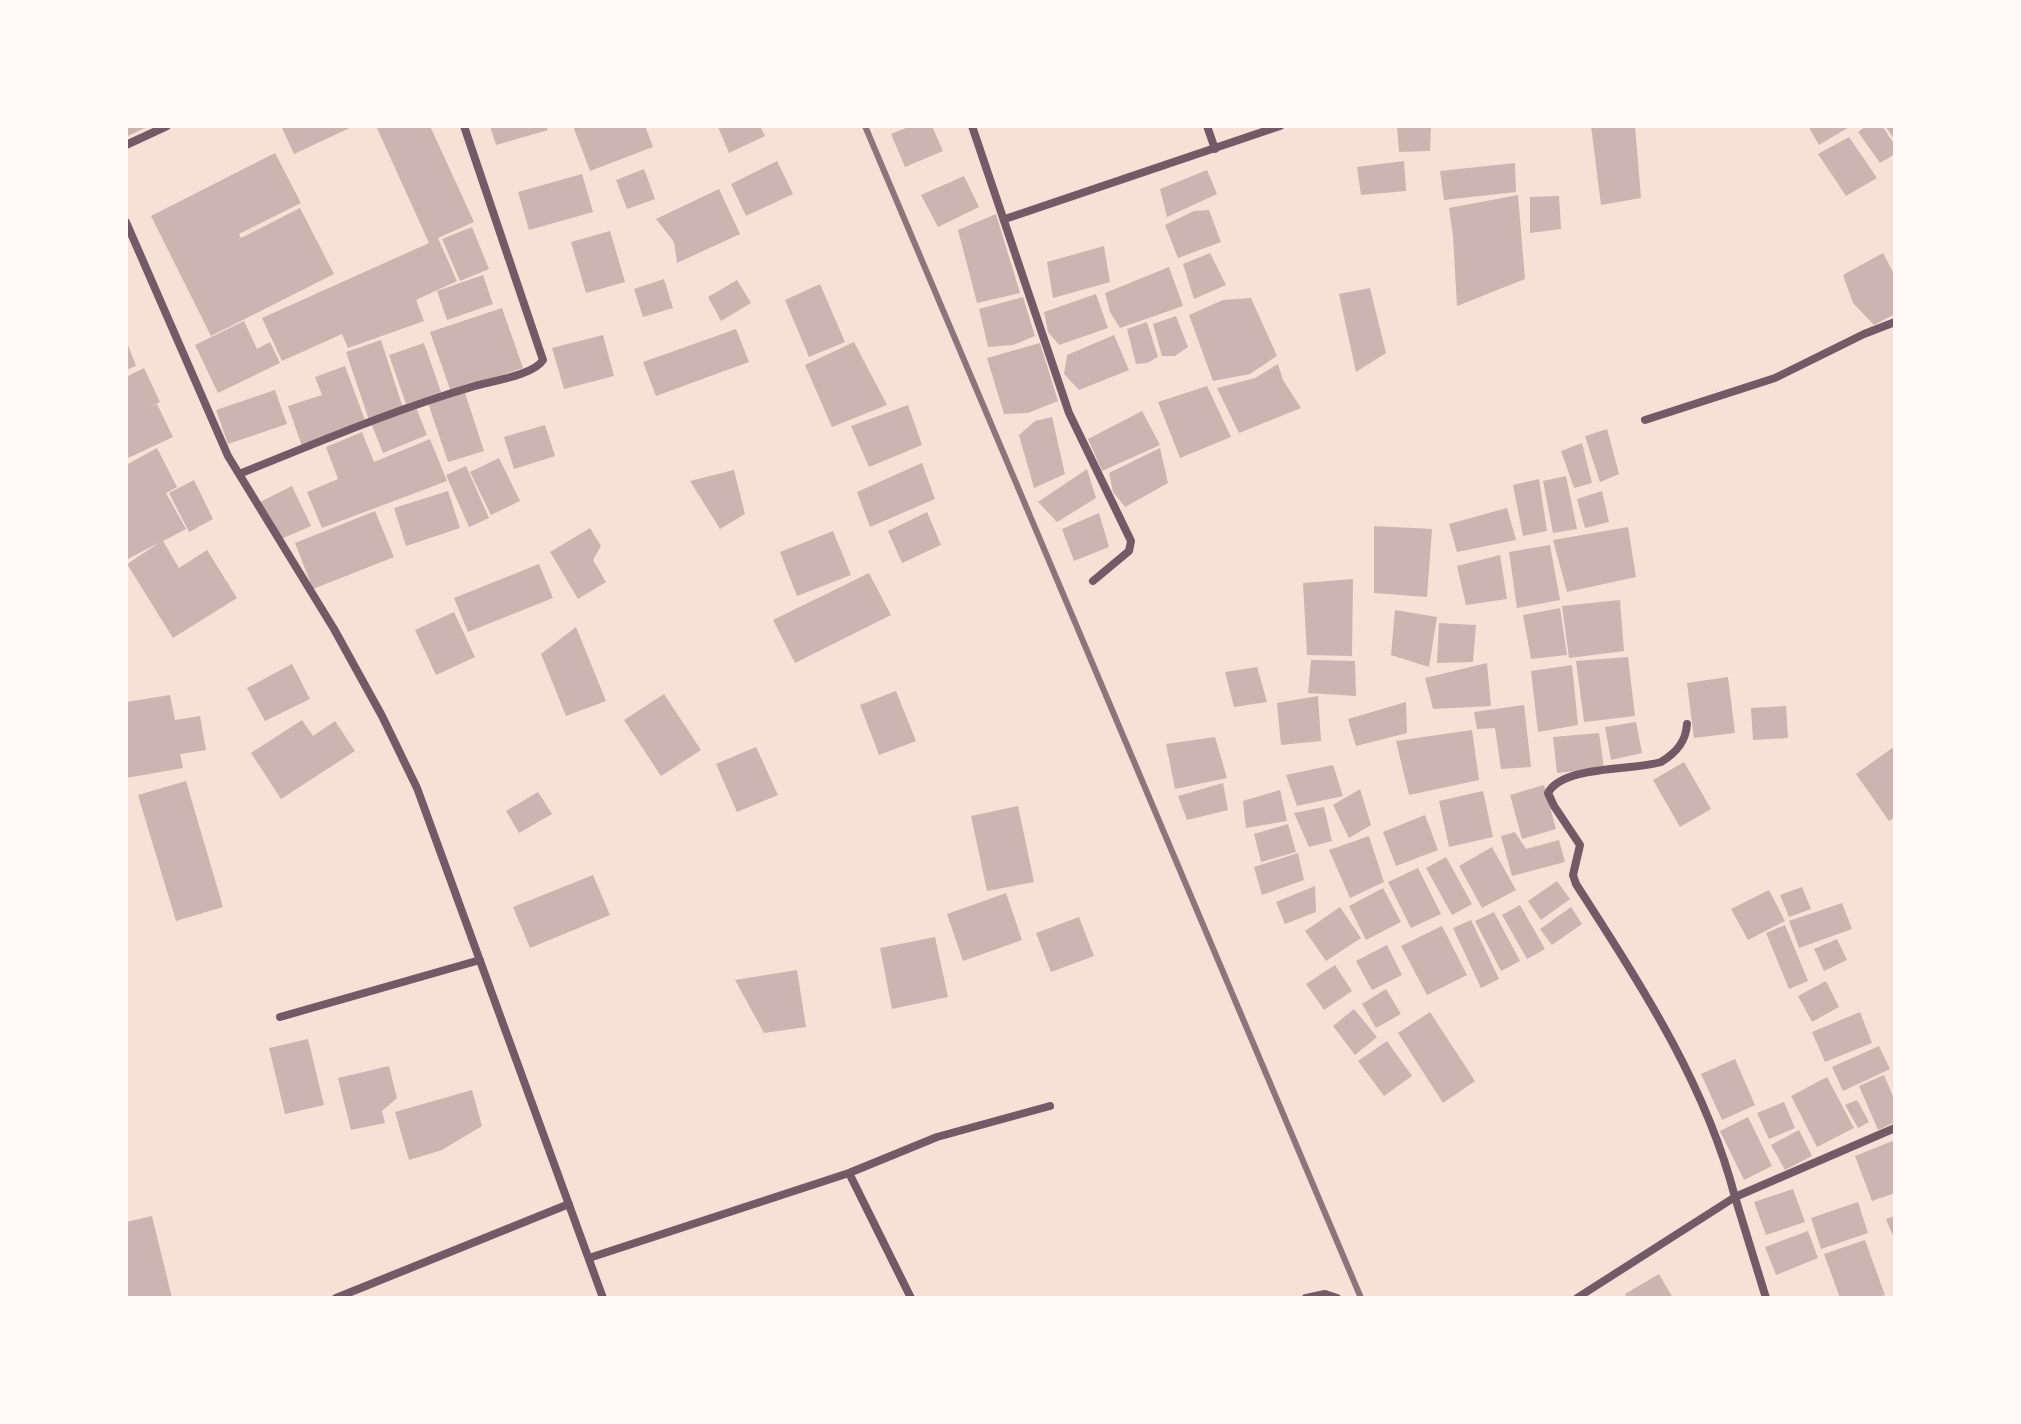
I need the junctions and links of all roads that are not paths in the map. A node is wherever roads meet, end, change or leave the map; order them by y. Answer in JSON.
{"nodes":[{"id":1,"x":167,"y":126,"type":"edge"},
{"id":2,"x":464,"y":126,"type":"edge"},
{"id":3,"x":972,"y":126,"type":"edge"},
{"id":4,"x":1207,"y":126,"type":"edge"},
{"id":5,"x":1280,"y":126,"type":"edge"},
{"id":6,"x":126,"y":145,"type":"edge"},
{"id":7,"x":1215,"y":149,"type":"junction"},
{"id":8,"x":1005,"y":219,"type":"junction"},
{"id":9,"x":126,"y":222,"type":"edge"},
{"id":10,"x":1895,"y":322,"type":"edge"},
{"id":11,"x":1645,"y":420,"type":"dead end"},
{"id":12,"x":239,"y":474,"type":"junction"},
{"id":13,"x":1093,"y":581,"type":"dead end"},
{"id":14,"x":1687,"y":724,"type":"dead end"},
{"id":15,"x":480,"y":960,"type":"junction"},
{"id":16,"x":280,"y":1017,"type":"dead end"},
{"id":17,"x":1050,"y":1106,"type":"dead end"},
{"id":18,"x":1895,"y":1128,"type":"edge"},
{"id":19,"x":849,"y":1173,"type":"junction"},
{"id":20,"x":1735,"y":1197,"type":"junction"},
{"id":21,"x":569,"y":1204,"type":"junction"},
{"id":22,"x":589,"y":1258,"type":"junction"},
{"id":23,"x":336,"y":1298,"type":"edge"},
{"id":24,"x":603,"y":1298,"type":"edge"},
{"id":25,"x":911,"y":1298,"type":"edge"},
{"id":26,"x":1306,"y":1298,"type":"edge"},
{"id":27,"x":1337,"y":1298,"type":"edge"},
{"id":28,"x":1577,"y":1298,"type":"edge"},
{"id":29,"x":1766,"y":1298,"type":"edge"}],
"edges":[{"from":1,"to":6,"type":"street"},
{"from":2,"to":12,"type":"street"},
{"from":3,"to":8,"type":"street"},
{"from":4,"to":7,"type":"street"},
{"from":5,"to":7,"type":"street"},
{"from":7,"to":8,"type":"street"},
{"from":8,"to":13,"type":"street"},
{"from":9,"to":12,"type":"street"},
{"from":10,"to":11,"type":"street"},
{"from":12,"to":15,"type":"street"},
{"from":14,"to":20,"type":"street"},
{"from":15,"to":16,"type":"street"},
{"from":15,"to":21,"type":"street"},
{"from":17,"to":19,"type":"street"},
{"from":18,"to":20,"type":"street"},
{"from":19,"to":22,"type":"street"},
{"from":19,"to":25,"type":"street"},
{"from":20,"to":28,"type":"street"},
{"from":20,"to":29,"type":"street"},
{"from":21,"to":22,"type":"street"},
{"from":21,"to":23,"type":"street"},
{"from":22,"to":24,"type":"street"},
{"from":26,"to":27,"type":"street"}]}
